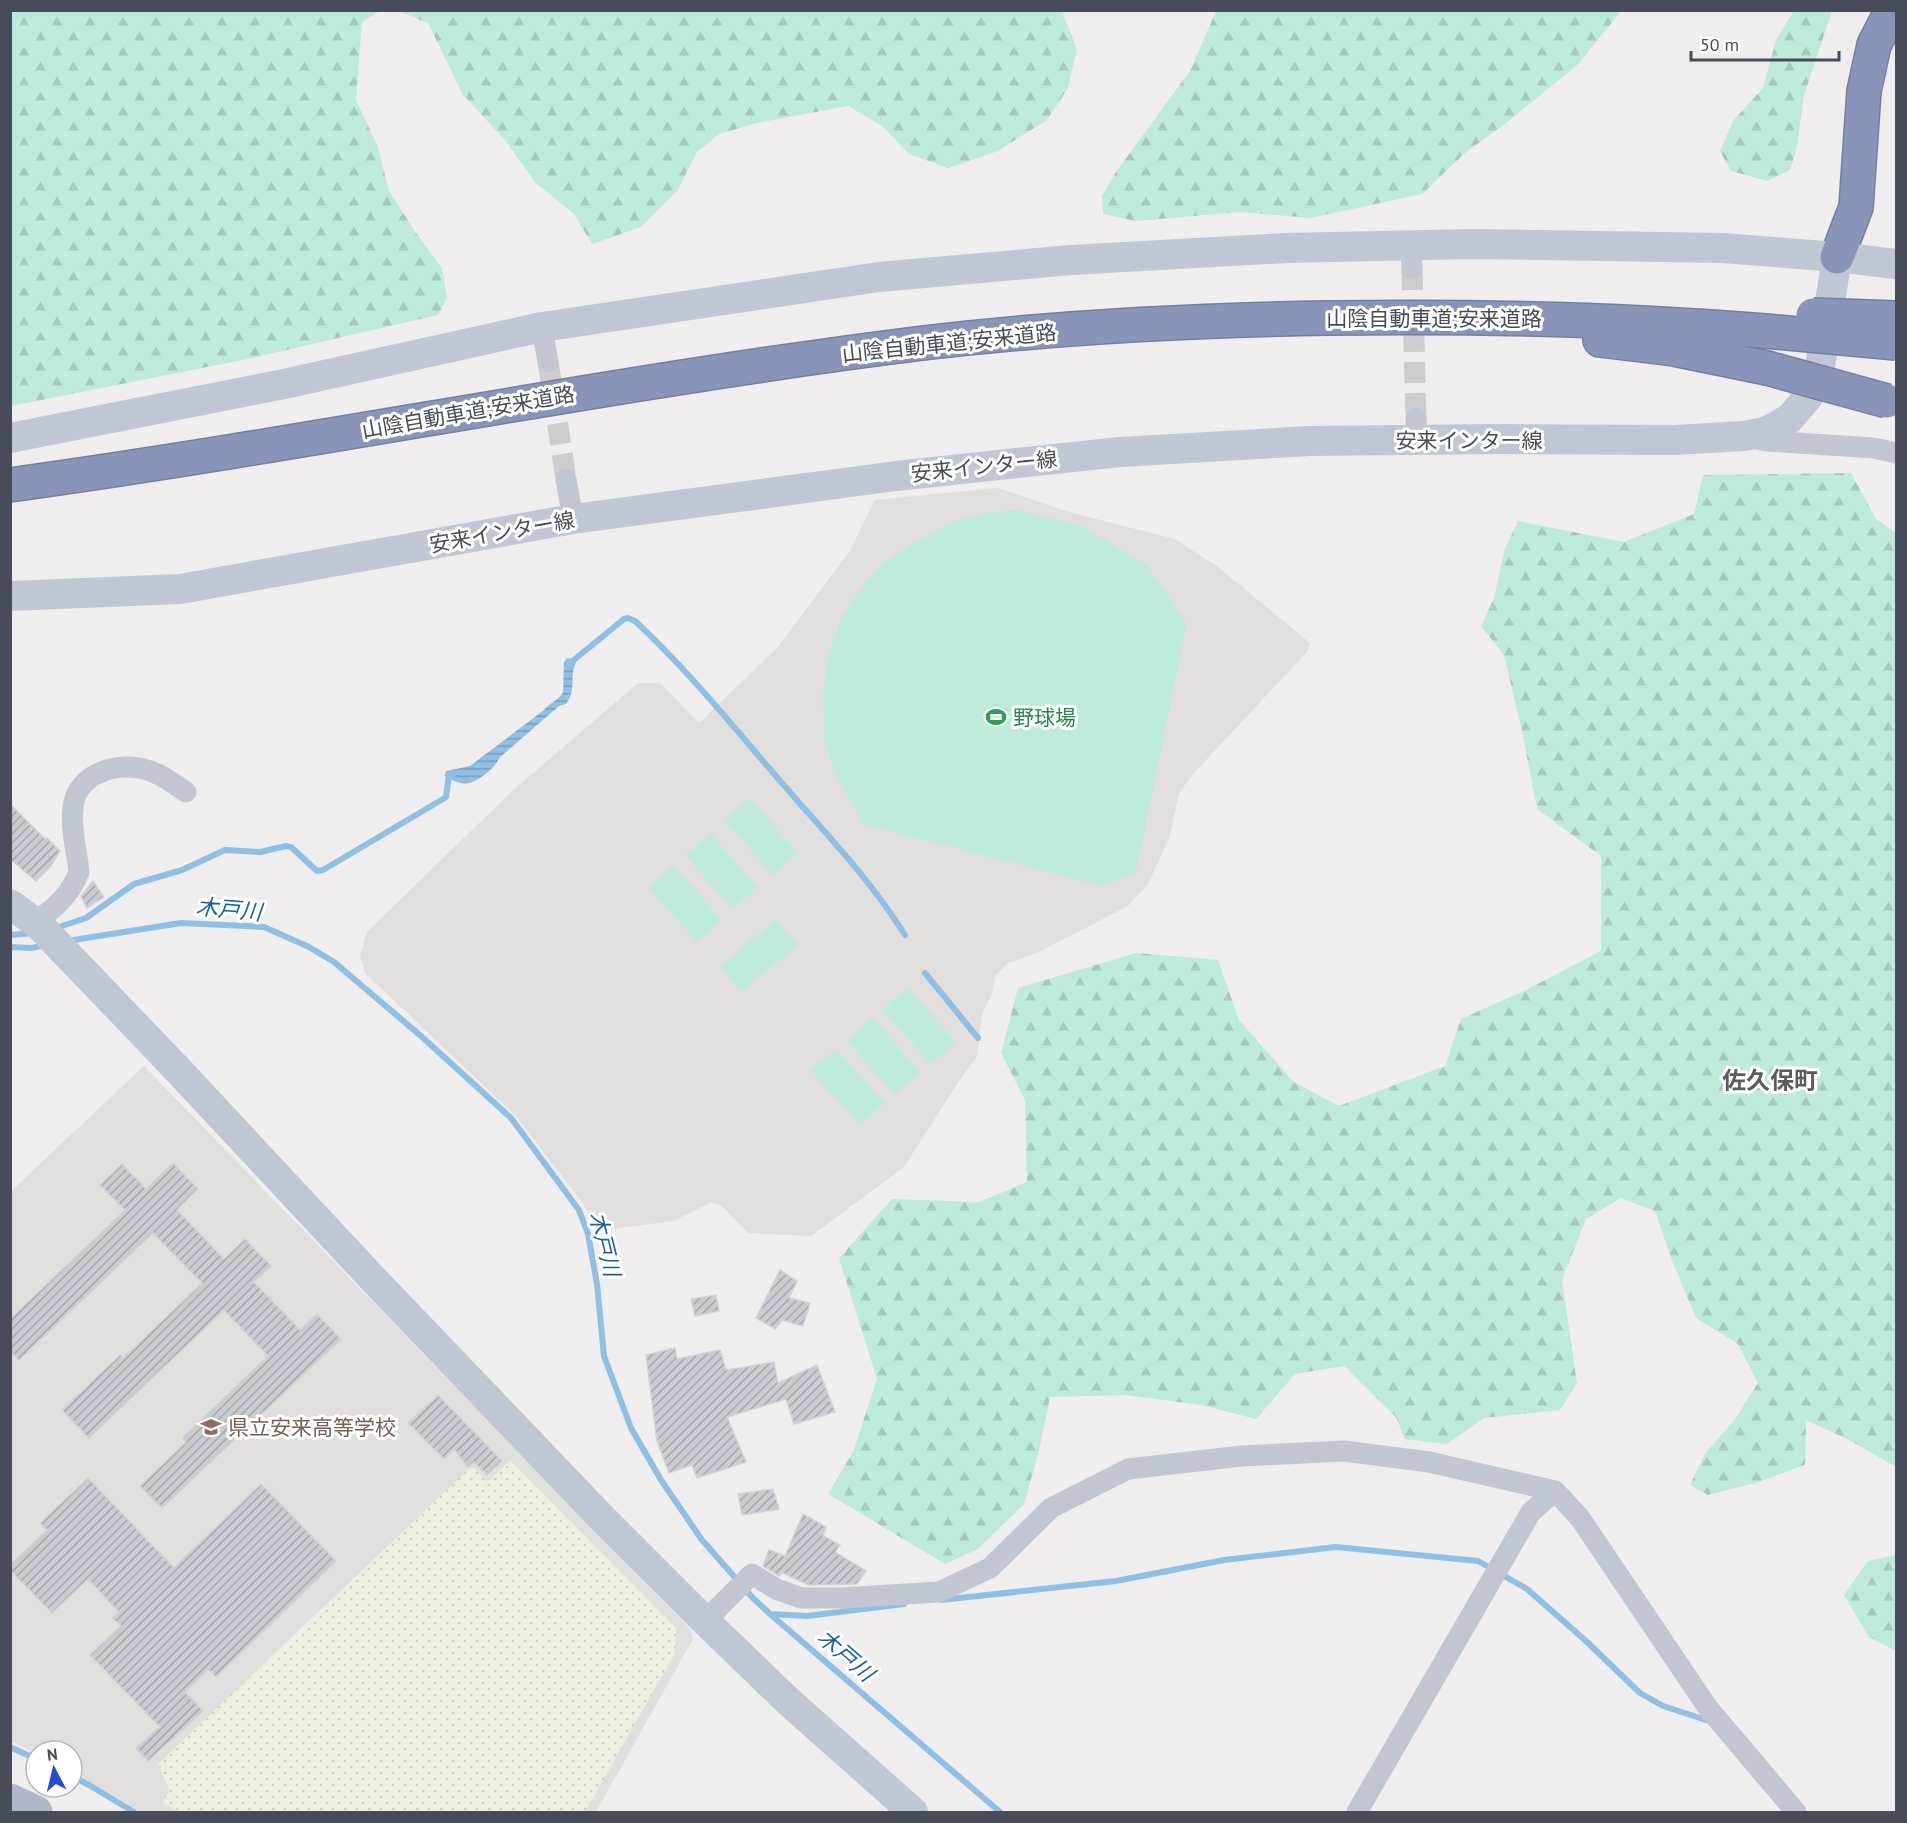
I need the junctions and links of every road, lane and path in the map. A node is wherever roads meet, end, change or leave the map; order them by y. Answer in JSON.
{"nodes":[{"id":1,"x":1872,"y":10,"type":"edge"},
{"id":2,"x":1892,"y":10,"type":"edge"},
{"id":3,"x":1837,"y":257,"type":"junction"},
{"id":4,"x":1896,"y":264,"type":"edge"},
{"id":5,"x":1896,"y":318,"type":"edge"},
{"id":6,"x":542,"y":327,"type":"junction"},
{"id":7,"x":1766,"y":338,"type":"junction"},
{"id":8,"x":1896,"y":344,"type":"edge"},
{"id":9,"x":1896,"y":354,"type":"edge"},
{"id":10,"x":548,"y":362,"type":"tunnel mouth"},
{"id":11,"x":1892,"y":403,"type":"edge"},
{"id":12,"x":1744,"y":436,"type":"junction"},
{"id":13,"x":10,"y":438,"type":"edge"},
{"id":14,"x":1896,"y":453,"type":"edge"},
{"id":15,"x":566,"y":479,"type":"tunnel mouth"},
{"id":16,"x":10,"y":485,"type":"edge"},
{"id":17,"x":53,"y":485,"type":"junction"},
{"id":18,"x":10,"y":496,"type":"edge"},
{"id":19,"x":573,"y":519,"type":"junction"},
{"id":20,"x":10,"y":596,"type":"edge"},
{"id":21,"x":186,"y":792,"type":"dead end"},
{"id":22,"x":10,"y":904,"type":"edge"},
{"id":23,"x":37,"y":923,"type":"junction"},
{"id":24,"x":1555,"y":1491,"type":"junction"},
{"id":25,"x":705,"y":1621,"type":"junction"},
{"id":26,"x":10,"y":1800,"type":"edge"},
{"id":27,"x":36,"y":1812,"type":"edge"},
{"id":28,"x":913,"y":1812,"type":"edge"},
{"id":29,"x":1357,"y":1812,"type":"edge"},
{"id":30,"x":1796,"y":1812,"type":"edge"}],
"edges":[{"from":1,"to":3,"type":"highway"},
{"from":2,"to":3,"type":"highway"},
{"from":3,"to":4,"type":"main road"},
{"from":3,"to":6,"type":"main road"},
{"from":3,"to":12,"type":"main road","name":"安来インター線"},
{"from":5,"to":7,"type":"highway","bridge":true},
{"from":6,"to":10,"type":"street"},
{"from":6,"to":13,"type":"main road"},
{"from":7,"to":8,"type":"highway","name":"山陰自動車道;安来道路","bridge":true},
{"from":7,"to":9,"type":"highway","name":"山陰自動車道;安来道路"},
{"from":7,"to":11,"type":"highway","bridge":true},
{"from":7,"to":17,"type":"highway","name":"山陰自動車道;安来道路"},
{"from":7,"to":17,"type":"highway","name":"山陰自動車道;安来道路"},
{"from":12,"to":14,"type":"street"},
{"from":12,"to":19,"type":"main road","name":"安来インター線"},
{"from":15,"to":19,"type":"street"},
{"from":16,"to":17,"type":"highway","name":"山陰自動車道;安来道路"},
{"from":17,"to":18,"type":"highway","name":"山陰自動車道;安来道路"},
{"from":19,"to":20,"type":"main road","name":"安来インター線"},
{"from":21,"to":23,"type":"street"},
{"from":22,"to":23,"type":"main road"},
{"from":23,"to":25,"type":"main road"},
{"from":24,"to":25,"type":"street"},
{"from":24,"to":29,"type":"street"},
{"from":24,"to":30,"type":"street"},
{"from":25,"to":28,"type":"main road"},
{"from":26,"to":27,"type":"main road"}]}
